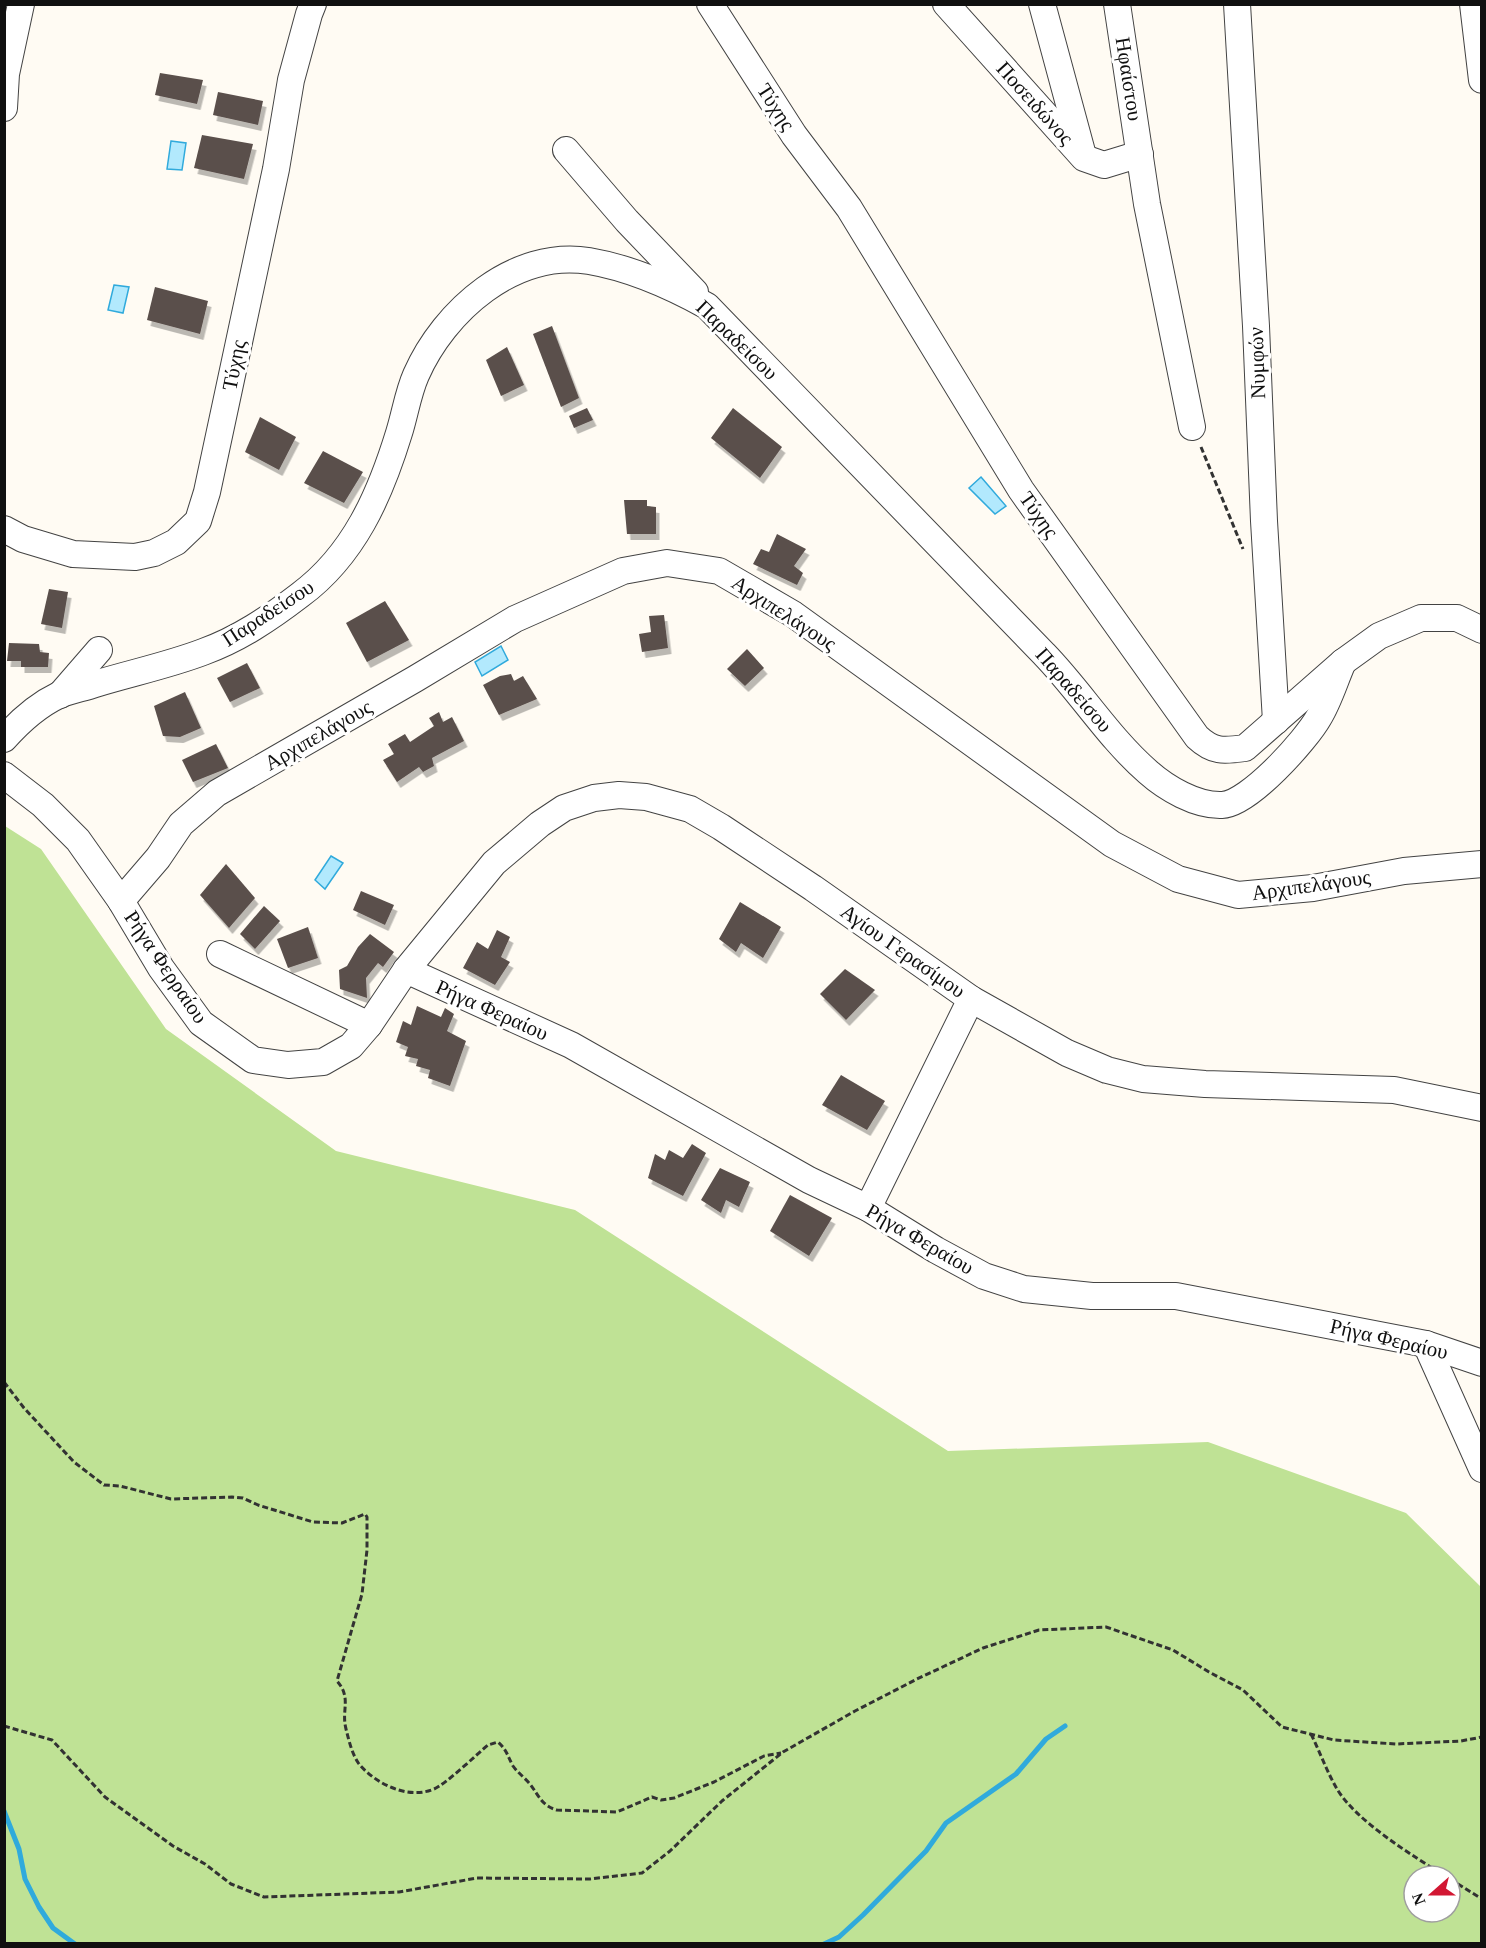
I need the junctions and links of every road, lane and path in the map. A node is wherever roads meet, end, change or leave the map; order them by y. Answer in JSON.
{"nodes":[{"id":1,"x":21,"y":4,"type":"edge"},
{"id":2,"x":710,"y":4,"type":"edge"},
{"id":3,"x":946,"y":4,"type":"edge"},
{"id":4,"x":1042,"y":4,"type":"edge"},
{"id":5,"x":1118,"y":4,"type":"edge"},
{"id":6,"x":1237,"y":4,"type":"edge"},
{"id":7,"x":1473,"y":4,"type":"edge"},
{"id":8,"x":310,"y":8,"type":"edge"},
{"id":9,"x":5,"y":73,"type":"edge"},
{"id":10,"x":1482,"y":80,"type":"edge"},
{"id":11,"x":4,"y":108,"type":"edge"},
{"id":12,"x":566,"y":150,"type":"dead end"},
{"id":13,"x":1140,"y":154,"type":"junction"},
{"id":14,"x":1084,"y":158,"type":"junction"},
{"id":15,"x":707,"y":306,"type":"junction"},
{"id":16,"x":1192,"y":427,"type":"joint"},
{"id":17,"x":4,"y":530,"type":"edge"},
{"id":18,"x":1245,"y":553,"type":"dead end"},
{"id":19,"x":1482,"y":630,"type":"edge"},
{"id":20,"x":99,"y":650,"type":"dead end"},
{"id":21,"x":1343,"y":662,"type":"junction"},
{"id":22,"x":59,"y":695,"type":"junction"},
{"id":23,"x":1276,"y":721,"type":"junction"},
{"id":24,"x":4,"y":739,"type":"edge"},
{"id":25,"x":4,"y":775,"type":"edge"},
{"id":26,"x":1482,"y":864,"type":"edge"},
{"id":27,"x":121,"y":901,"type":"junction"},
{"id":28,"x":220,"y":954,"type":"dead end"},
{"id":29,"x":405,"y":970,"type":"junction"},
{"id":30,"x":971,"y":999,"type":"junction"},
{"id":31,"x":369,"y":1024,"type":"junction"},
{"id":32,"x":1482,"y":1108,"type":"edge"},
{"id":33,"x":868,"y":1208,"type":"junction"},
{"id":34,"x":1426,"y":1344,"type":"junction"},
{"id":35,"x":1482,"y":1363,"type":"edge"},
{"id":36,"x":4,"y":1382,"type":"edge"},
{"id":37,"x":1482,"y":1469,"type":"edge"},
{"id":38,"x":4,"y":1726,"type":"edge"},
{"id":39,"x":1311,"y":1734,"type":"junction"},
{"id":40,"x":1482,"y":1737,"type":"edge"},
{"id":41,"x":783,"y":1752,"type":"junction"},
{"id":42,"x":1426,"y":1864,"type":"edge"},
{"id":43,"x":1462,"y":1886,"type":"edge"},
{"id":44,"x":1482,"y":1899,"type":"edge"}],
"edges":[{"from":1,"to":9,"type":"street"},
{"from":2,"to":23,"type":"street","name":"Τύχης"},
{"from":3,"to":14,"type":"street","name":"Ποσειδώνος"},
{"from":4,"to":14,"type":"street"},
{"from":5,"to":13,"type":"street","name":"Ηφαίστου"},
{"from":6,"to":23,"type":"street","name":"Νυμφών"},
{"from":7,"to":10,"type":"street"},
{"from":8,"to":17,"type":"street","name":"Τύχης"},
{"from":9,"to":11,"type":"street"},
{"from":12,"to":15,"type":"street"},
{"from":13,"to":14,"type":"street","name":"Ποσειδώνος"},
{"from":13,"to":16,"type":"street","name":"Ηφαίστου"},
{"from":15,"to":21,"type":"street","name":"Παραδείσου"},
{"from":15,"to":22,"type":"street","name":"Παραδείσου"},
{"from":16,"to":18,"type":"path"},
{"from":19,"to":21,"type":"street","name":"Τύχης"},
{"from":20,"to":22,"type":"street"},
{"from":21,"to":23,"type":"street","name":"Τύχης"},
{"from":22,"to":24,"type":"street","name":"Παραδείσου"},
{"from":25,"to":27,"type":"street","name":"Ρήγα Φερραίου"},
{"from":26,"to":27,"type":"street","name":"Αρχιπελάγους"},
{"from":27,"to":31,"type":"street","name":"Ρήγα Φερραίου"},
{"from":28,"to":31,"type":"street"},
{"from":29,"to":30,"type":"street","name":"Αγίου Γερασίμου"},
{"from":29,"to":31,"type":"street","name":"Ρήγα Φερραίου"},
{"from":29,"to":33,"type":"street","name":"Ρήγα Φεραίου"},
{"from":30,"to":32,"type":"street","name":"Αγίου Γερασίμου"},
{"from":30,"to":33,"type":"street"},
{"from":33,"to":34,"type":"street","name":"Ρήγα Φεραίου"},
{"from":34,"to":35,"type":"street","name":"Ρήγα Φεραίου"},
{"from":34,"to":37,"type":"street"},
{"from":36,"to":41,"type":"path"},
{"from":38,"to":41,"type":"path"},
{"from":39,"to":40,"type":"path"},
{"from":39,"to":41,"type":"path"},
{"from":39,"to":42,"type":"path"},
{"from":43,"to":44,"type":"path"}]}
